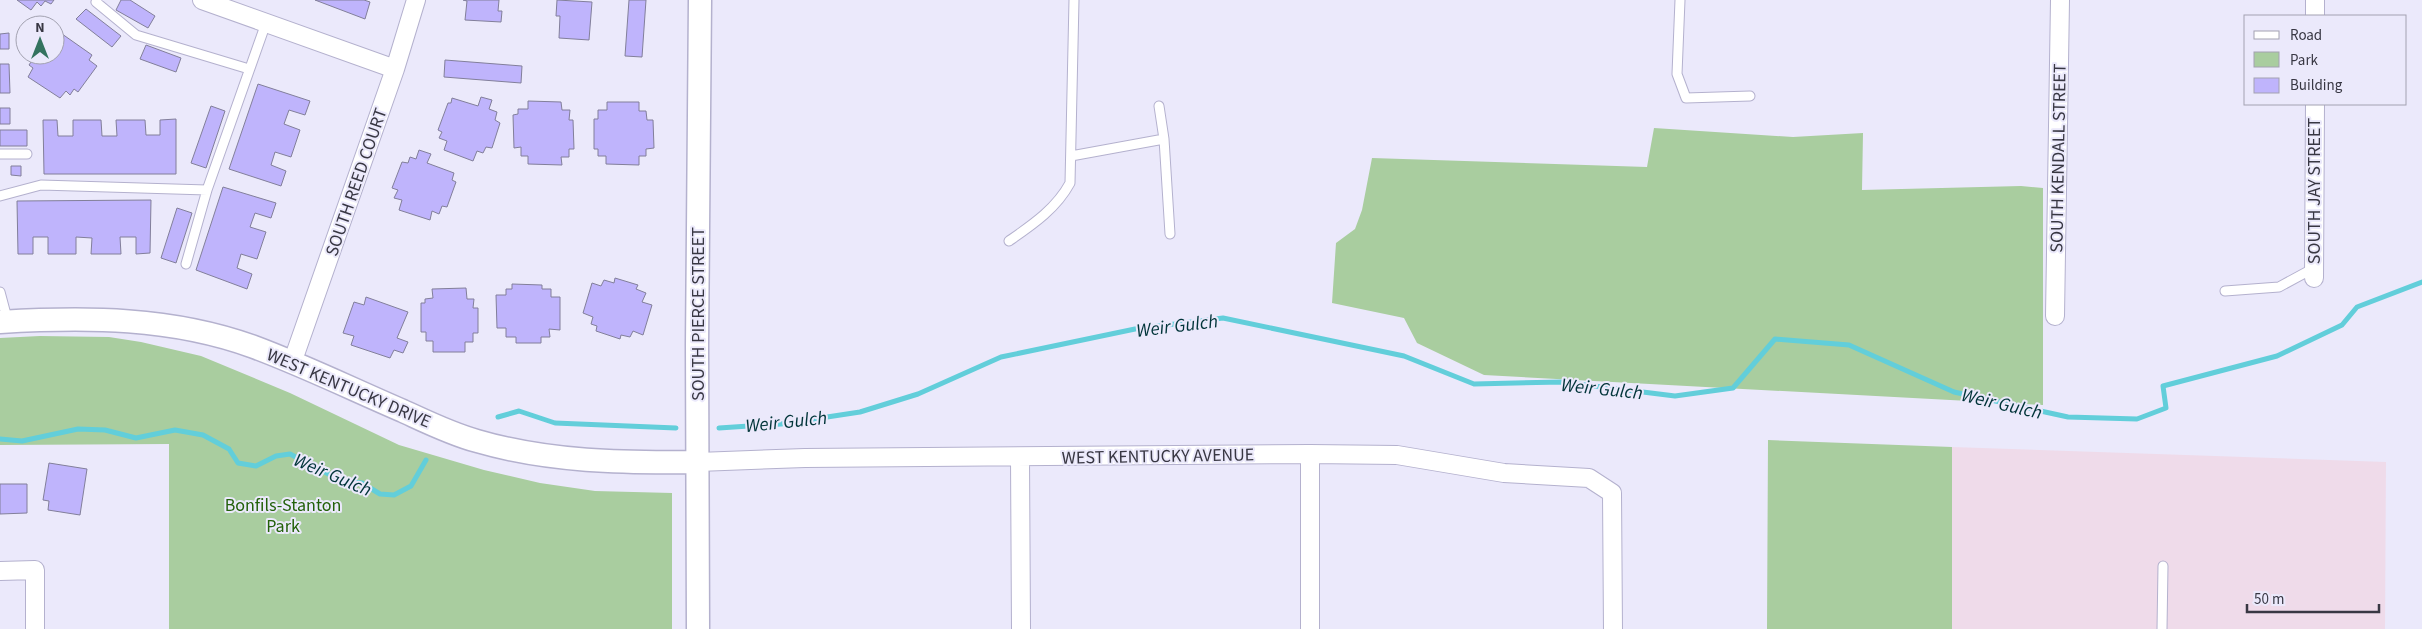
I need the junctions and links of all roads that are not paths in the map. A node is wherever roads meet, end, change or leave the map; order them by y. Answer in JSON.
{"nodes":[{"id":1,"x":97,"y":0,"type":"edge"},
{"id":2,"x":202,"y":0,"type":"edge"},
{"id":3,"x":416,"y":0,"type":"edge"},
{"id":4,"x":700,"y":0,"type":"edge"},
{"id":5,"x":1074,"y":0,"type":"edge"},
{"id":6,"x":1680,"y":0,"type":"edge"},
{"id":7,"x":2060,"y":0,"type":"edge"},
{"id":8,"x":2315,"y":0,"type":"edge"},
{"id":9,"x":2315,"y":15,"type":"edge"},
{"id":10,"x":266,"y":24,"type":"junction"},
{"id":11,"x":249,"y":69,"type":"junction"},
{"id":12,"x":395,"y":70,"type":"junction"},
{"id":13,"x":1750,"y":96,"type":"dead end"},
{"id":14,"x":2314,"y":105,"type":"edge"},
{"id":15,"x":1159,"y":106,"type":"dead end"},
{"id":16,"x":1164,"y":139,"type":"junction"},
{"id":17,"x":0,"y":154,"type":"edge"},
{"id":18,"x":27,"y":154,"type":"dead end"},
{"id":19,"x":1071,"y":156,"type":"junction"},
{"id":20,"x":208,"y":190,"type":"junction"},
{"id":21,"x":0,"y":196,"type":"edge"},
{"id":22,"x":1170,"y":234,"type":"dead end"},
{"id":23,"x":1009,"y":242,"type":"dead end"},
{"id":24,"x":186,"y":264,"type":"dead end"},
{"id":25,"x":2314,"y":273,"type":"joint"},
{"id":26,"x":2225,"y":291,"type":"dead end"},
{"id":27,"x":0,"y":292,"type":"edge"},
{"id":28,"x":2055,"y":316,"type":"dead end"},
{"id":29,"x":4,"y":322,"type":"edge"},
{"id":30,"x":292,"y":363,"type":"junction"},
{"id":31,"x":1310,"y":454,"type":"junction"},
{"id":32,"x":1020,"y":457,"type":"junction"},
{"id":33,"x":698,"y":462,"type":"junction"},
{"id":34,"x":2163,"y":566,"type":"dead end"},
{"id":35,"x":0,"y":571,"type":"edge"},
{"id":36,"x":36,"y":629,"type":"edge"},
{"id":37,"x":698,"y":629,"type":"edge"},
{"id":38,"x":1021,"y":629,"type":"edge"},
{"id":39,"x":1310,"y":629,"type":"edge"},
{"id":40,"x":1613,"y":629,"type":"edge"},
{"id":41,"x":2162,"y":629,"type":"edge"}],
"edges":[{"from":1,"to":11,"type":"lane"},
{"from":2,"to":10,"type":"street"},
{"from":3,"to":12,"type":"street","name":"SOUTH REED COURT"},
{"from":4,"to":33,"type":"street","name":"SOUTH PIERCE STREET"},
{"from":5,"to":19,"type":"lane"},
{"from":6,"to":13,"type":"lane"},
{"from":7,"to":28,"type":"street","name":"SOUTH KENDALL STREET"},
{"from":8,"to":9,"type":"street"},
{"from":10,"to":11,"type":"lane"},
{"from":10,"to":12,"type":"street"},
{"from":11,"to":20,"type":"lane"},
{"from":12,"to":30,"type":"street","name":"SOUTH REED COURT"},
{"from":14,"to":25,"type":"street","name":"SOUTH JAY STREET"},
{"from":15,"to":16,"type":"lane"},
{"from":16,"to":19,"type":"lane"},
{"from":16,"to":22,"type":"lane"},
{"from":17,"to":18,"type":"lane"},
{"from":19,"to":23,"type":"lane"},
{"from":20,"to":21,"type":"lane"},
{"from":20,"to":24,"type":"lane"},
{"from":25,"to":26,"type":"lane"},
{"from":27,"to":29,"type":"lane"},
{"from":29,"to":30,"type":"street","name":"WEST KENTUCKY DRIVE"},
{"from":30,"to":33,"type":"street","name":"WEST KENTUCKY DRIVE"},
{"from":31,"to":32,"type":"street","name":"WEST KENTUCKY AVENUE"},
{"from":31,"to":39,"type":"street"},
{"from":31,"to":40,"type":"street","name":"WEST KENTUCKY AVENUE"},
{"from":32,"to":33,"type":"street","name":"WEST KENTUCKY AVENUE"},
{"from":32,"to":38,"type":"street"},
{"from":33,"to":37,"type":"street","name":"SOUTH PIERCE STREET"},
{"from":34,"to":41,"type":"lane"},
{"from":35,"to":36,"type":"street"}]}
